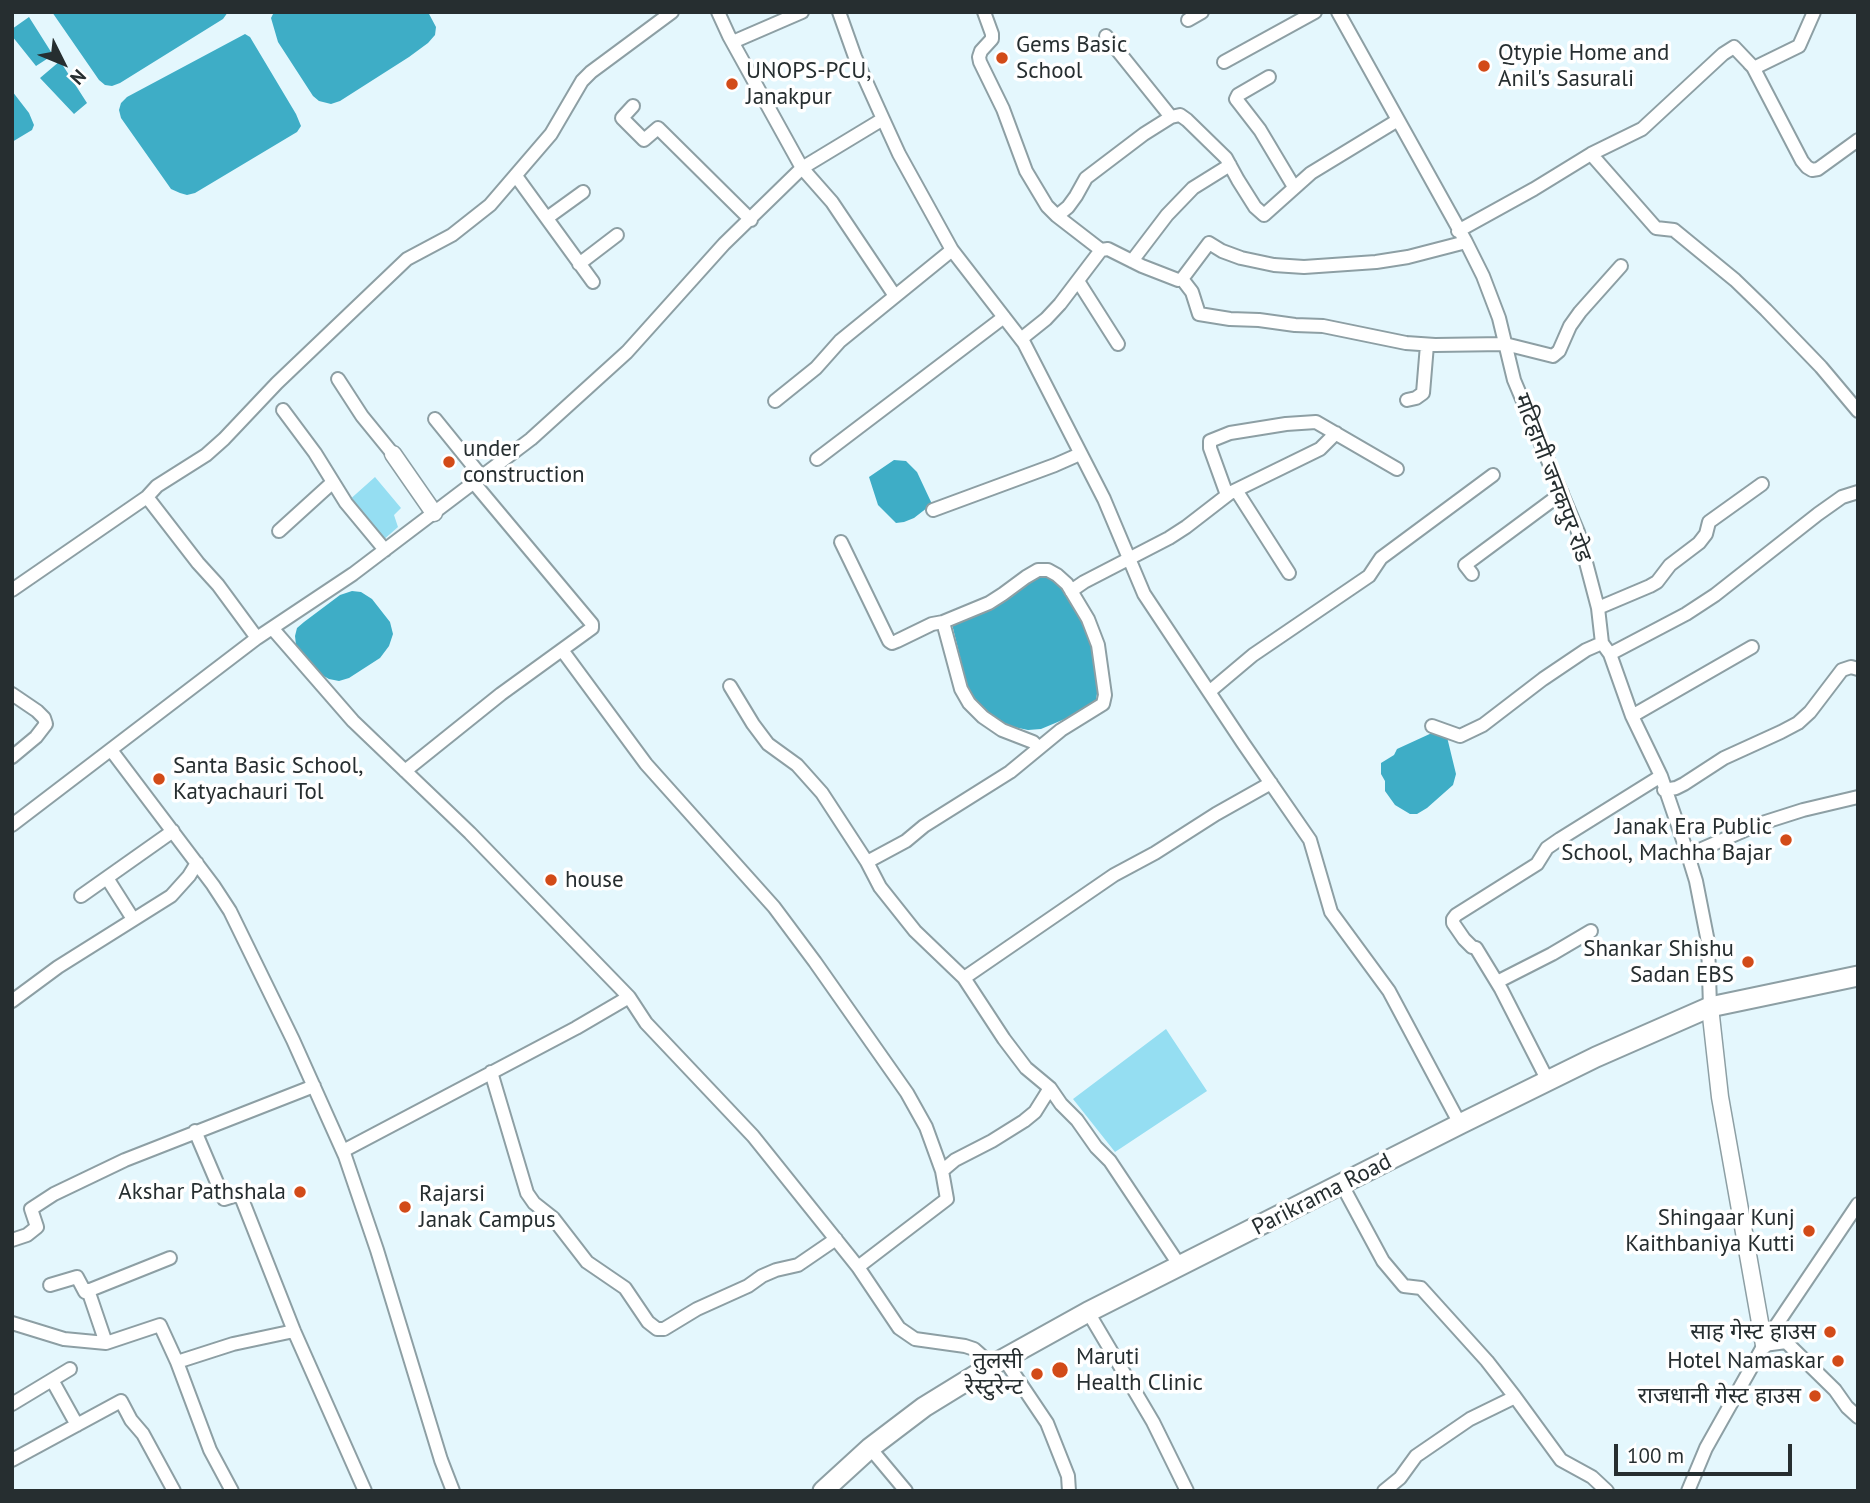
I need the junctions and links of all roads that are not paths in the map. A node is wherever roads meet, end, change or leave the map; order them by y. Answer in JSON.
{"nodes":[{"id":1,"x":672,"y":12,"type":"edge"},
{"id":2,"x":718,"y":12,"type":"edge"},
{"id":3,"x":802,"y":12,"type":"edge"},
{"id":4,"x":839,"y":12,"type":"edge"},
{"id":5,"x":984,"y":12,"type":"edge"},
{"id":6,"x":1202,"y":12,"type":"edge"},
{"id":7,"x":1315,"y":12,"type":"edge"},
{"id":8,"x":1338,"y":12,"type":"edge"},
{"id":9,"x":1814,"y":12,"type":"edge"},
{"id":10,"x":1188,"y":20,"type":"dead end"},
{"id":11,"x":729,"y":36,"type":"junction"},
{"id":12,"x":1106,"y":36,"type":"dead end"},
{"id":13,"x":1734,"y":47,"type":"junction"},
{"id":14,"x":1224,"y":62,"type":"dead end"},
{"id":15,"x":1269,"y":77,"type":"dead end"},
{"id":16,"x":633,"y":106,"type":"dead end"},
{"id":17,"x":1171,"y":117,"type":"junction"},
{"id":18,"x":883,"y":119,"type":"junction"},
{"id":19,"x":1398,"y":120,"type":"junction"},
{"id":20,"x":1858,"y":140,"type":"edge"},
{"id":21,"x":1591,"y":154,"type":"junction"},
{"id":22,"x":1230,"y":165,"type":"junction"},
{"id":23,"x":802,"y":168,"type":"junction"},
{"id":24,"x":516,"y":176,"type":"junction"},
{"id":25,"x":1294,"y":187,"type":"junction"},
{"id":26,"x":583,"y":192,"type":"dead end"},
{"id":27,"x":1057,"y":216,"type":"junction"},
{"id":28,"x":547,"y":218,"type":"junction"},
{"id":29,"x":751,"y":219,"type":"junction"},
{"id":30,"x":1458,"y":231,"type":"junction"},
{"id":31,"x":618,"y":235,"type":"dead end"},
{"id":32,"x":1466,"y":242,"type":"junction"},
{"id":33,"x":952,"y":250,"type":"junction"},
{"id":34,"x":1101,"y":250,"type":"junction"},
{"id":35,"x":1132,"y":261,"type":"junction"},
{"id":36,"x":579,"y":264,"type":"junction"},
{"id":37,"x":1621,"y":266,"type":"dead end"},
{"id":38,"x":1182,"y":279,"type":"junction"},
{"id":39,"x":1078,"y":281,"type":"junction"},
{"id":40,"x":593,"y":282,"type":"dead end"},
{"id":41,"x":895,"y":296,"type":"junction"},
{"id":42,"x":1004,"y":317,"type":"junction"},
{"id":43,"x":1021,"y":339,"type":"junction"},
{"id":44,"x":1118,"y":344,"type":"dead end"},
{"id":45,"x":1505,"y":344,"type":"junction"},
{"id":46,"x":1427,"y":345,"type":"junction"},
{"id":47,"x":338,"y":379,"type":"dead end"},
{"id":48,"x":1407,"y":400,"type":"dead end"},
{"id":49,"x":775,"y":401,"type":"dead end"},
{"id":50,"x":283,"y":410,"type":"dead end"},
{"id":51,"x":1858,"y":411,"type":"edge"},
{"id":52,"x":435,"y":419,"type":"dead end"},
{"id":53,"x":1336,"y":433,"type":"junction"},
{"id":54,"x":393,"y":454,"type":"joint"},
{"id":55,"x":1080,"y":454,"type":"junction"},
{"id":56,"x":817,"y":459,"type":"dead end"},
{"id":57,"x":1397,"y":469,"type":"dead end"},
{"id":58,"x":1493,"y":475,"type":"dead end"},
{"id":59,"x":478,"y":480,"type":"junction"},
{"id":60,"x":333,"y":482,"type":"junction"},
{"id":61,"x":1762,"y":484,"type":"dead end"},
{"id":62,"x":1231,"y":492,"type":"junction"},
{"id":63,"x":1858,"y":492,"type":"edge"},
{"id":64,"x":1562,"y":493,"type":"junction"},
{"id":65,"x":147,"y":496,"type":"junction"},
{"id":66,"x":933,"y":510,"type":"dead end"},
{"id":67,"x":434,"y":513,"type":"junction"},
{"id":68,"x":279,"y":531,"type":"dead end"},
{"id":69,"x":841,"y":542,"type":"dead end"},
{"id":70,"x":385,"y":550,"type":"junction"},
{"id":71,"x":1129,"y":559,"type":"junction"},
{"id":72,"x":1289,"y":573,"type":"dead end"},
{"id":73,"x":1472,"y":574,"type":"dead end"},
{"id":74,"x":12,"y":590,"type":"edge"},
{"id":75,"x":1071,"y":591,"type":"junction"},
{"id":76,"x":1598,"y":608,"type":"junction"},
{"id":77,"x":943,"y":622,"type":"junction"},
{"id":78,"x":272,"y":628,"type":"junction"},
{"id":79,"x":257,"y":638,"type":"junction"},
{"id":80,"x":1606,"y":648,"type":"junction"},
{"id":81,"x":1752,"y":648,"type":"dead end"},
{"id":82,"x":562,"y":650,"type":"junction"},
{"id":83,"x":1858,"y":669,"type":"edge"},
{"id":84,"x":730,"y":686,"type":"dead end"},
{"id":85,"x":1209,"y":692,"type":"junction"},
{"id":86,"x":12,"y":694,"type":"edge"},
{"id":87,"x":1632,"y":716,"type":"junction"},
{"id":88,"x":1432,"y":726,"type":"dead end"},
{"id":89,"x":1039,"y":748,"type":"junction"},
{"id":90,"x":111,"y":750,"type":"junction"},
{"id":91,"x":12,"y":757,"type":"edge"},
{"id":92,"x":405,"y":771,"type":"junction"},
{"id":93,"x":1661,"y":776,"type":"junction"},
{"id":94,"x":1271,"y":783,"type":"junction"},
{"id":95,"x":1664,"y":790,"type":"junction"},
{"id":96,"x":1858,"y":796,"type":"edge"},
{"id":97,"x":12,"y":825,"type":"edge"},
{"id":98,"x":173,"y":831,"type":"junction"},
{"id":99,"x":1688,"y":855,"type":"junction"},
{"id":100,"x":867,"y":862,"type":"junction"},
{"id":101,"x":197,"y":863,"type":"junction"},
{"id":102,"x":107,"y":878,"type":"junction"},
{"id":103,"x":81,"y":896,"type":"dead end"},
{"id":104,"x":133,"y":919,"type":"junction"},
{"id":105,"x":1591,"y":931,"type":"dead end"},
{"id":106,"x":1858,"y":976,"type":"edge"},
{"id":107,"x":964,"y":978,"type":"junction"},
{"id":108,"x":1497,"y":982,"type":"junction"},
{"id":109,"x":629,"y":997,"type":"junction"},
{"id":110,"x":12,"y":1001,"type":"edge"},
{"id":111,"x":1710,"y":1007,"type":"junction"},
{"id":112,"x":491,"y":1072,"type":"junction"},
{"id":113,"x":1548,"y":1081,"type":"junction"},
{"id":114,"x":314,"y":1086,"type":"junction"},
{"id":115,"x":1051,"y":1088,"type":"junction"},
{"id":116,"x":1460,"y":1124,"type":"junction"},
{"id":117,"x":195,"y":1132,"type":"junction"},
{"id":118,"x":343,"y":1151,"type":"junction"},
{"id":119,"x":942,"y":1171,"type":"junction"},
{"id":120,"x":1342,"y":1185,"type":"junction"},
{"id":121,"x":1858,"y":1204,"type":"edge"},
{"id":122,"x":836,"y":1239,"type":"junction"},
{"id":123,"x":12,"y":1240,"type":"edge"},
{"id":124,"x":170,"y":1258,"type":"dead end"},
{"id":125,"x":1180,"y":1266,"type":"junction"},
{"id":126,"x":858,"y":1267,"type":"junction"},
{"id":127,"x":50,"y":1285,"type":"dead end"},
{"id":128,"x":88,"y":1290,"type":"junction"},
{"id":129,"x":1088,"y":1312,"type":"junction"},
{"id":130,"x":12,"y":1323,"type":"edge"},
{"id":131,"x":294,"y":1331,"type":"junction"},
{"id":132,"x":106,"y":1343,"type":"junction"},
{"id":133,"x":1764,"y":1345,"type":"junction"},
{"id":134,"x":177,"y":1362,"type":"junction"},
{"id":135,"x":996,"y":1363,"type":"junction"},
{"id":136,"x":70,"y":1369,"type":"dead end"},
{"id":137,"x":52,"y":1380,"type":"junction"},
{"id":138,"x":1515,"y":1397,"type":"junction"},
{"id":139,"x":12,"y":1404,"type":"edge"},
{"id":140,"x":1858,"y":1418,"type":"edge"},
{"id":141,"x":77,"y":1425,"type":"junction"},
{"id":142,"x":870,"y":1448,"type":"junction"},
{"id":143,"x":12,"y":1461,"type":"edge"},
{"id":144,"x":174,"y":1491,"type":"edge"},
{"id":145,"x":232,"y":1491,"type":"edge"},
{"id":146,"x":365,"y":1491,"type":"edge"},
{"id":147,"x":453,"y":1491,"type":"edge"},
{"id":148,"x":823,"y":1491,"type":"edge"},
{"id":149,"x":906,"y":1491,"type":"edge"},
{"id":150,"x":1069,"y":1491,"type":"edge"},
{"id":151,"x":1187,"y":1491,"type":"edge"},
{"id":152,"x":1384,"y":1491,"type":"edge"},
{"id":153,"x":1607,"y":1491,"type":"edge"},
{"id":154,"x":1688,"y":1491,"type":"edge"}],
"edges":[{"from":1,"to":24,"type":"street"},
{"from":2,"to":11,"type":"street"},
{"from":3,"to":11,"type":"street"},
{"from":4,"to":18,"type":"street"},
{"from":5,"to":27,"type":"street"},
{"from":6,"to":10,"type":"street"},
{"from":7,"to":14,"type":"street"},
{"from":8,"to":19,"type":"street","name":"मटिहानी जनकपुर रोड"},
{"from":9,"to":13,"type":"street"},
{"from":11,"to":23,"type":"street"},
{"from":12,"to":17,"type":"street"},
{"from":13,"to":20,"type":"street"},
{"from":13,"to":21,"type":"street"},
{"from":15,"to":25,"type":"street"},
{"from":16,"to":29,"type":"street"},
{"from":17,"to":22,"type":"street"},
{"from":17,"to":27,"type":"street"},
{"from":18,"to":23,"type":"street"},
{"from":18,"to":33,"type":"street"},
{"from":19,"to":25,"type":"street"},
{"from":19,"to":30,"type":"street","name":"मटिहानी जनकपुर रोड"},
{"from":21,"to":30,"type":"street"},
{"from":21,"to":51,"type":"street"},
{"from":22,"to":25,"type":"street"},
{"from":22,"to":35,"type":"street"},
{"from":23,"to":29,"type":"street"},
{"from":23,"to":41,"type":"street"},
{"from":24,"to":28,"type":"street"},
{"from":24,"to":65,"type":"street"},
{"from":26,"to":28,"type":"street"},
{"from":27,"to":34,"type":"street"},
{"from":28,"to":36,"type":"street"},
{"from":29,"to":59,"type":"street"},
{"from":30,"to":32,"type":"street","name":"मटिहानी जनकपुर रोड"},
{"from":31,"to":36,"type":"street"},
{"from":32,"to":38,"type":"street"},
{"from":32,"to":45,"type":"street","name":"मटिहानी जनकपुर रोड"},
{"from":33,"to":41,"type":"street"},
{"from":33,"to":42,"type":"street"},
{"from":34,"to":35,"type":"street"},
{"from":34,"to":39,"type":"street"},
{"from":35,"to":38,"type":"street"},
{"from":36,"to":40,"type":"street"},
{"from":37,"to":45,"type":"street"},
{"from":38,"to":46,"type":"street"},
{"from":39,"to":43,"type":"street"},
{"from":39,"to":44,"type":"street"},
{"from":41,"to":49,"type":"street"},
{"from":42,"to":43,"type":"street"},
{"from":42,"to":56,"type":"street"},
{"from":43,"to":55,"type":"street"},
{"from":45,"to":46,"type":"street"},
{"from":45,"to":64,"type":"street","name":"मटिहानी जनकपुर रोड"},
{"from":46,"to":48,"type":"street"},
{"from":47,"to":54,"type":"street"},
{"from":50,"to":60,"type":"street"},
{"from":52,"to":59,"type":"street"},
{"from":53,"to":57,"type":"street"},
{"from":53,"to":62,"type":"street"},
{"from":53,"to":62,"type":"street"},
{"from":54,"to":67,"type":"street"},
{"from":55,"to":66,"type":"street"},
{"from":55,"to":71,"type":"street"},
{"from":58,"to":85,"type":"street"},
{"from":59,"to":67,"type":"street"},
{"from":59,"to":82,"type":"street"},
{"from":60,"to":68,"type":"street"},
{"from":60,"to":70,"type":"street"},
{"from":61,"to":76,"type":"street"},
{"from":62,"to":71,"type":"street"},
{"from":62,"to":72,"type":"street"},
{"from":63,"to":80,"type":"street"},
{"from":64,"to":73,"type":"street"},
{"from":64,"to":76,"type":"street","name":"मटिहानी जनकपुर रोड"},
{"from":65,"to":74,"type":"street"},
{"from":65,"to":79,"type":"street"},
{"from":67,"to":70,"type":"street"},
{"from":69,"to":77,"type":"street"},
{"from":70,"to":78,"type":"street"},
{"from":71,"to":75,"type":"street"},
{"from":71,"to":85,"type":"street"},
{"from":75,"to":77,"type":"street"},
{"from":75,"to":89,"type":"street"},
{"from":76,"to":80,"type":"street","name":"मटिहानी जनकपुर रोड"},
{"from":77,"to":89,"type":"street"},
{"from":78,"to":79,"type":"street"},
{"from":78,"to":92,"type":"street"},
{"from":79,"to":90,"type":"street"},
{"from":80,"to":87,"type":"street","name":"मटिहानी जनकपुर रोड"},
{"from":80,"to":88,"type":"street"},
{"from":81,"to":87,"type":"street"},
{"from":82,"to":92,"type":"street"},
{"from":82,"to":119,"type":"street"},
{"from":83,"to":95,"type":"street"},
{"from":84,"to":100,"type":"street"},
{"from":85,"to":94,"type":"street"},
{"from":86,"to":91,"type":"street"},
{"from":87,"to":93,"type":"street","name":"मटिहानी जनकपुर रोड"},
{"from":89,"to":100,"type":"street"},
{"from":90,"to":97,"type":"street"},
{"from":90,"to":98,"type":"street"},
{"from":92,"to":109,"type":"street"},
{"from":93,"to":95,"type":"street","name":"मटिहानी जनकपुर रोड"},
{"from":93,"to":108,"type":"street"},
{"from":94,"to":107,"type":"street"},
{"from":94,"to":116,"type":"street"},
{"from":95,"to":99,"type":"street","name":"मटिहानी जनकपुर रोड"},
{"from":96,"to":99,"type":"street"},
{"from":98,"to":101,"type":"street"},
{"from":98,"to":102,"type":"street"},
{"from":99,"to":111,"type":"street","name":"मटिहानी जनकपुर रोड"},
{"from":100,"to":107,"type":"street"},
{"from":101,"to":104,"type":"street"},
{"from":101,"to":114,"type":"street"},
{"from":102,"to":103,"type":"street"},
{"from":102,"to":104,"type":"street"},
{"from":104,"to":110,"type":"street"},
{"from":105,"to":108,"type":"street"},
{"from":106,"to":111,"type":"main road","name":"Parikrama Road"},
{"from":107,"to":115,"type":"street"},
{"from":108,"to":113,"type":"street"},
{"from":109,"to":112,"type":"street"},
{"from":109,"to":122,"type":"street"},
{"from":111,"to":113,"type":"main road","name":"Parikrama Road"},
{"from":111,"to":133,"type":"street"},
{"from":112,"to":118,"type":"street"},
{"from":112,"to":122,"type":"street"},
{"from":113,"to":116,"type":"main road","name":"Parikrama Road"},
{"from":114,"to":117,"type":"street"},
{"from":114,"to":118,"type":"street"},
{"from":115,"to":119,"type":"street"},
{"from":115,"to":125,"type":"street"},
{"from":116,"to":120,"type":"main road","name":"Parikrama Road"},
{"from":117,"to":123,"type":"street"},
{"from":117,"to":131,"type":"street"},
{"from":118,"to":147,"type":"street"},
{"from":119,"to":126,"type":"street"},
{"from":120,"to":125,"type":"main road","name":"Parikrama Road"},
{"from":120,"to":138,"type":"street"},
{"from":121,"to":133,"type":"street"},
{"from":122,"to":126,"type":"street"},
{"from":124,"to":128,"type":"street"},
{"from":125,"to":129,"type":"main road","name":"Parikrama Road"},
{"from":126,"to":135,"type":"street"},
{"from":127,"to":128,"type":"street"},
{"from":128,"to":132,"type":"street"},
{"from":129,"to":135,"type":"main road","name":"Parikrama Road"},
{"from":129,"to":151,"type":"street"},
{"from":130,"to":132,"type":"street"},
{"from":131,"to":134,"type":"street"},
{"from":131,"to":146,"type":"street"},
{"from":132,"to":134,"type":"street"},
{"from":133,"to":140,"type":"street"},
{"from":133,"to":154,"type":"street"},
{"from":134,"to":145,"type":"street"},
{"from":135,"to":142,"type":"main road","name":"Parikrama Road"},
{"from":135,"to":150,"type":"street"},
{"from":136,"to":137,"type":"street"},
{"from":137,"to":139,"type":"street"},
{"from":137,"to":141,"type":"street"},
{"from":138,"to":152,"type":"street"},
{"from":138,"to":153,"type":"street"},
{"from":141,"to":143,"type":"street"},
{"from":141,"to":144,"type":"street"},
{"from":142,"to":148,"type":"main road","name":"Parikrama Road"},
{"from":142,"to":149,"type":"street"}]}
